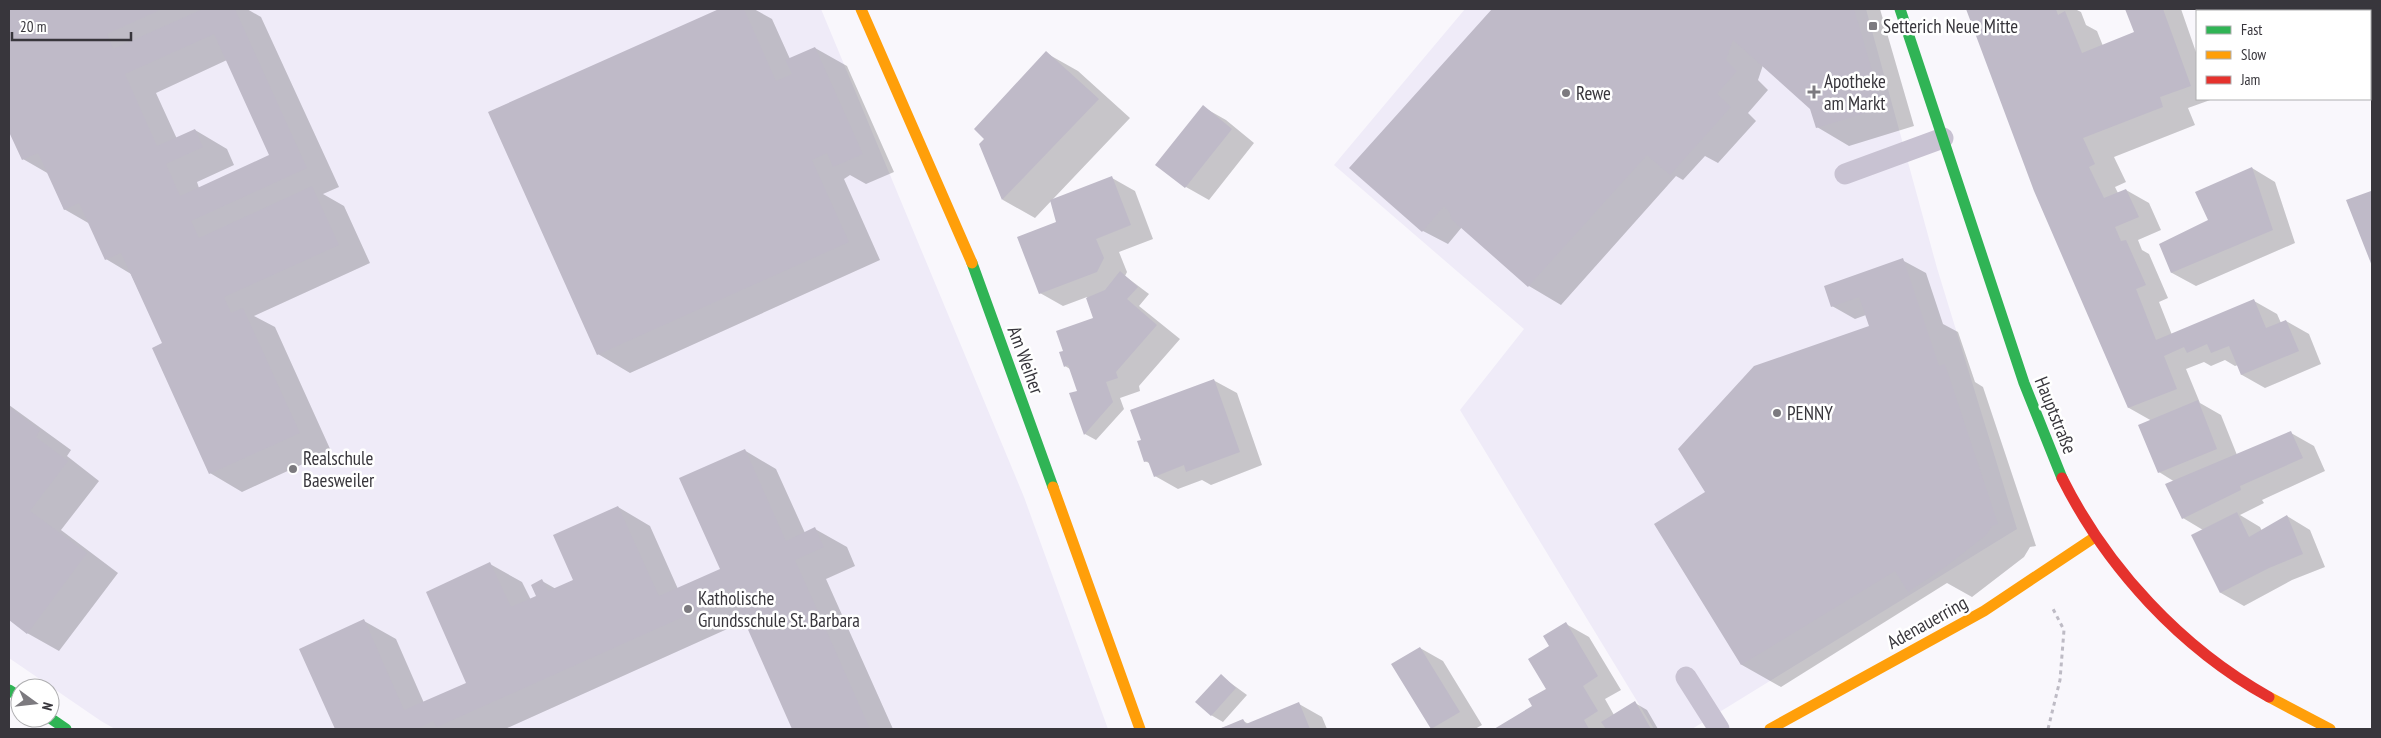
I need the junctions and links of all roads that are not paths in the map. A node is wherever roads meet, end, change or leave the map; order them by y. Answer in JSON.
{"nodes":[{"id":1,"x":861,"y":9,"type":"edge"},
{"id":2,"x":1900,"y":9,"type":"edge"},
{"id":3,"x":1943,"y":138,"type":"junction"},
{"id":4,"x":1845,"y":174,"type":"dead end"},
{"id":5,"x":2096,"y":537,"type":"junction"},
{"id":6,"x":1686,"y":677,"type":"dead end"},
{"id":7,"x":1140,"y":729,"type":"edge"},
{"id":8,"x":1719,"y":729,"type":"edge"},
{"id":9,"x":1770,"y":729,"type":"edge"},
{"id":10,"x":2330,"y":729,"type":"edge"}],
"edges":[{"from":1,"to":7,"type":"street","name":"Am Weiher"},
{"from":2,"to":3,"type":"street","name":"Hauptstraße"},
{"from":3,"to":4,"type":"lane"},
{"from":3,"to":5,"type":"street","name":"Hauptstraße"},
{"from":5,"to":9,"type":"street","name":"Adenauerring"},
{"from":5,"to":10,"type":"street","name":"Hauptstraße"},
{"from":6,"to":8,"type":"lane"}]}
